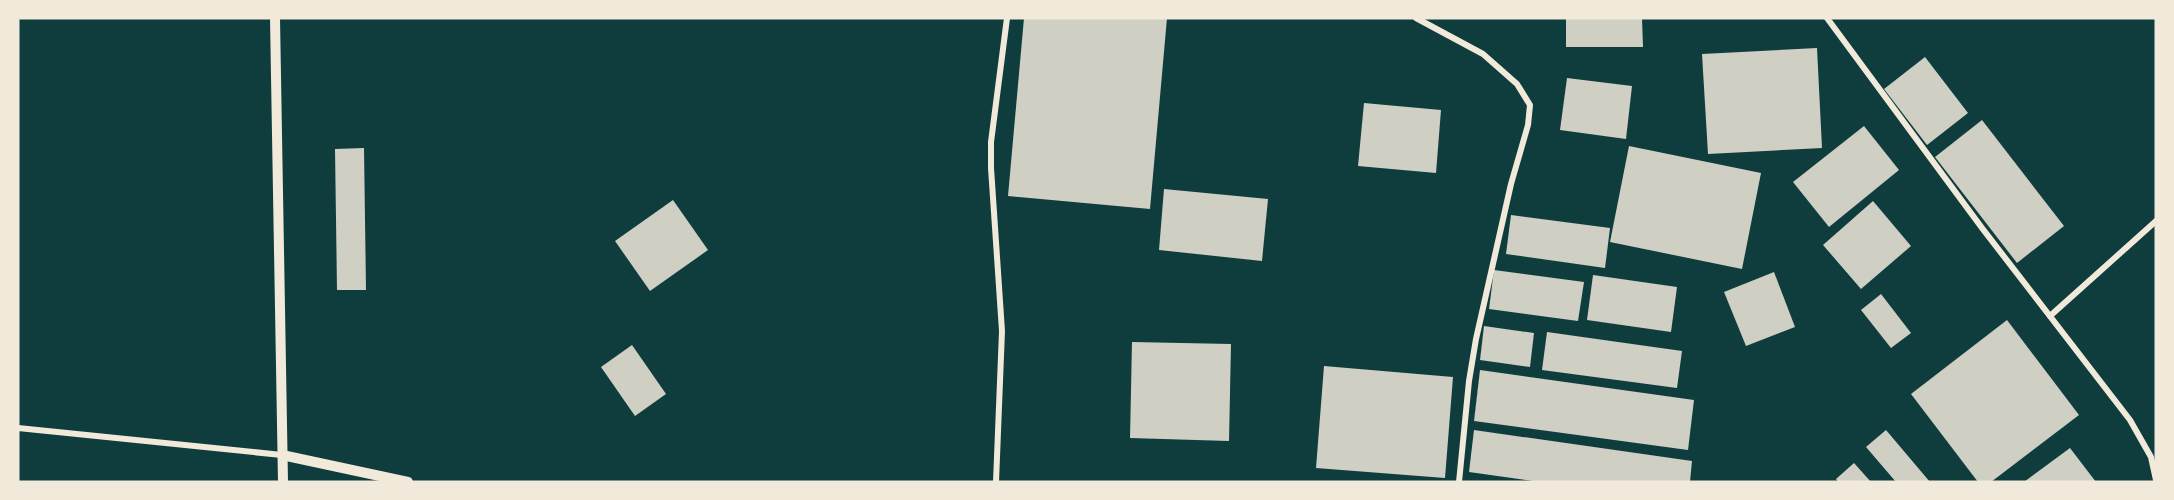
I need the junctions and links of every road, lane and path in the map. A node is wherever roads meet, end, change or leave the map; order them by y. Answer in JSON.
{"nodes":[{"id":1,"x":275,"y":18,"type":"edge"},
{"id":2,"x":1007,"y":18,"type":"edge"},
{"id":3,"x":1416,"y":18,"type":"edge"},
{"id":4,"x":1827,"y":18,"type":"edge"},
{"id":5,"x":2156,"y":221,"type":"edge"},
{"id":6,"x":2050,"y":316,"type":"junction"},
{"id":7,"x":18,"y":428,"type":"edge"},
{"id":8,"x":282,"y":455,"type":"junction"},
{"id":9,"x":2156,"y":480,"type":"edge"},
{"id":10,"x":283,"y":482,"type":"edge"},
{"id":11,"x":408,"y":482,"type":"edge"},
{"id":12,"x":996,"y":482,"type":"edge"},
{"id":13,"x":1459,"y":482,"type":"edge"}],
"edges":[{"from":1,"to":8,"type":"street"},
{"from":2,"to":12,"type":"street"},
{"from":3,"to":13,"type":"street"},
{"from":4,"to":6,"type":"street"},
{"from":5,"to":6,"type":"street"},
{"from":6,"to":9,"type":"street"},
{"from":7,"to":8,"type":"street"},
{"from":8,"to":10,"type":"street"},
{"from":8,"to":11,"type":"street"}]}
